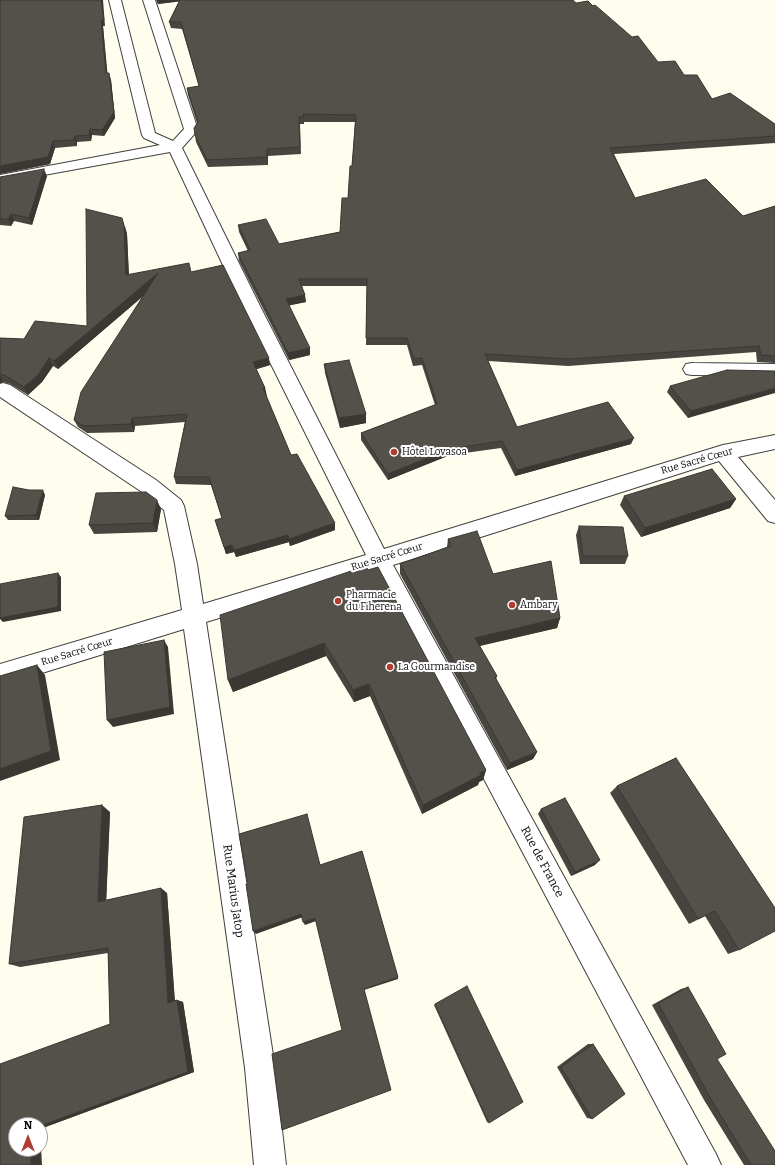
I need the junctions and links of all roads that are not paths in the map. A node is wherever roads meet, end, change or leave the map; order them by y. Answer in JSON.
{"nodes":[{"id":1,"x":115,"y":0,"type":"edge"},
{"id":2,"x":149,"y":0,"type":"edge"},
{"id":3,"x":175,"y":147,"type":"junction"},
{"id":4,"x":0,"y":179,"type":"edge"},
{"id":5,"x":692,"y":369,"type":"dead end"},
{"id":6,"x":775,"y":370,"type":"edge"},
{"id":7,"x":3,"y":390,"type":"dead end"},
{"id":8,"x":775,"y":442,"type":"edge"},
{"id":9,"x":724,"y":452,"type":"junction"},
{"id":10,"x":775,"y":516,"type":"edge"},
{"id":11,"x":379,"y":560,"type":"junction"},
{"id":12,"x":192,"y":617,"type":"junction"},
{"id":13,"x":0,"y":675,"type":"edge"},
{"id":14,"x":270,"y":1165,"type":"edge"},
{"id":15,"x":705,"y":1165,"type":"edge"}],
"edges":[{"from":1,"to":3,"type":"street"},
{"from":2,"to":3,"type":"street"},
{"from":3,"to":4,"type":"street"},
{"from":3,"to":11,"type":"street","name":"Rue de France"},
{"from":5,"to":6,"type":"street"},
{"from":7,"to":12,"type":"street","name":"Rue Marius Jatop"},
{"from":8,"to":9,"type":"street","name":"Rue Sacré Cœur"},
{"from":9,"to":10,"type":"street"},
{"from":9,"to":11,"type":"street","name":"Rue Sacré Cœur"},
{"from":11,"to":12,"type":"street","name":"Rue Sacré Cœur"},
{"from":11,"to":15,"type":"street","name":"Rue de France"},
{"from":12,"to":13,"type":"street","name":"Rue Sacré Cœur"},
{"from":12,"to":14,"type":"street","name":"Rue Marius Jatop"}]}
